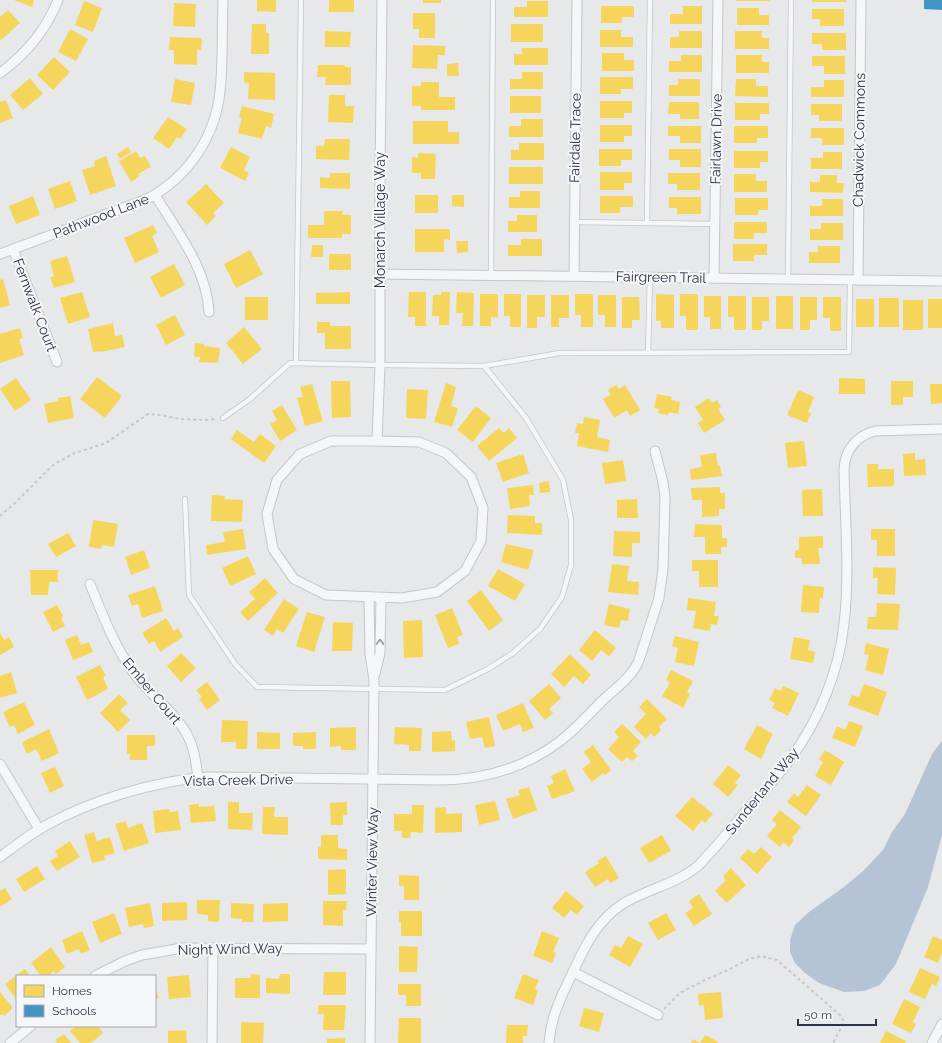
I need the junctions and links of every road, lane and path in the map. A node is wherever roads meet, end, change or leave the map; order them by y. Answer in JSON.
{"nodes":[{"id":1,"x":58,"y":0,"type":"edge"},
{"id":2,"x":223,"y":0,"type":"edge"},
{"id":3,"x":300,"y":0,"type":"edge"},
{"id":4,"x":382,"y":0,"type":"edge"},
{"id":5,"x":494,"y":0,"type":"edge"},
{"id":6,"x":577,"y":0,"type":"edge"},
{"id":7,"x":650,"y":0,"type":"edge"},
{"id":8,"x":718,"y":0,"type":"edge"},
{"id":9,"x":791,"y":0,"type":"edge"},
{"id":10,"x":861,"y":0,"type":"edge"},
{"id":11,"x":0,"y":73,"type":"edge"},
{"id":12,"x":155,"y":195,"type":"junction"},
{"id":13,"x":574,"y":222,"type":"junction"},
{"id":14,"x":647,"y":223,"type":"junction"},
{"id":15,"x":715,"y":224,"type":"junction"},
{"id":16,"x":13,"y":249,"type":"junction"},
{"id":17,"x":0,"y":254,"type":"edge"},
{"id":18,"x":379,"y":274,"type":"junction"},
{"id":19,"x":491,"y":275,"type":"junction"},
{"id":20,"x":574,"y":276,"type":"junction"},
{"id":21,"x":650,"y":277,"type":"junction"},
{"id":22,"x":714,"y":278,"type":"junction"},
{"id":23,"x":788,"y":279,"type":"junction"},
{"id":24,"x":854,"y":280,"type":"junction"},
{"id":25,"x":942,"y":281,"type":"edge"},
{"id":26,"x":209,"y":312,"type":"dead end"},
{"id":27,"x":648,"y":353,"type":"junction"},
{"id":28,"x":57,"y":362,"type":"dead end"},
{"id":29,"x":296,"y":363,"type":"junction"},
{"id":30,"x":380,"y":365,"type":"junction"},
{"id":31,"x":484,"y":366,"type":"junction"},
{"id":32,"x":223,"y":418,"type":"joint"},
{"id":33,"x":942,"y":429,"type":"edge"},
{"id":34,"x":377,"y":441,"type":"junction"},
{"id":35,"x":655,"y":451,"type":"dead end"},
{"id":36,"x":185,"y":499,"type":"dead end"},
{"id":37,"x":0,"y":516,"type":"edge"},
{"id":38,"x":90,"y":584,"type":"dead end"},
{"id":39,"x":369,"y":598,"type":"junction"},
{"id":40,"x":381,"y":598,"type":"junction"},
{"id":41,"x":374,"y":684,"type":"junction"},
{"id":42,"x":0,"y":764,"type":"edge"},
{"id":43,"x":198,"y":778,"type":"junction"},
{"id":44,"x":373,"y":779,"type":"junction"},
{"id":45,"x":39,"y":829,"type":"junction"},
{"id":46,"x":0,"y":857,"type":"edge"},
{"id":47,"x":213,"y":948,"type":"junction"},
{"id":48,"x":371,"y":949,"type":"junction"},
{"id":49,"x":573,"y":972,"type":"junction"},
{"id":50,"x":96,"y":975,"type":"edge"},
{"id":51,"x":658,"y":1015,"type":"joint"},
{"id":52,"x":942,"y":1024,"type":"edge"},
{"id":53,"x":30,"y":1027,"type":"edge"},
{"id":54,"x":11,"y":1043,"type":"edge"},
{"id":55,"x":212,"y":1043,"type":"edge"},
{"id":56,"x":370,"y":1043,"type":"edge"},
{"id":57,"x":549,"y":1043,"type":"edge"},
{"id":58,"x":833,"y":1043,"type":"edge"},
{"id":59,"x":932,"y":1043,"type":"edge"}],
"edges":[{"from":1,"to":11,"type":"street"},
{"from":2,"to":12,"type":"street","name":"Pathwood Lane"},
{"from":3,"to":29,"type":"lane"},
{"from":4,"to":18,"type":"street","name":"Monarch Village Way"},
{"from":5,"to":19,"type":"lane"},
{"from":6,"to":13,"type":"street","name":"Fairdale Trace"},
{"from":7,"to":14,"type":"lane"},
{"from":8,"to":15,"type":"street","name":"Fairlawn Drive"},
{"from":9,"to":23,"type":"lane"},
{"from":10,"to":24,"type":"street","name":"Chadwick Commons"},
{"from":12,"to":16,"type":"street","name":"Pathwood Lane"},
{"from":12,"to":26,"type":"street"},
{"from":13,"to":14,"type":"lane"},
{"from":13,"to":20,"type":"street","name":"Fairdale Trace"},
{"from":14,"to":15,"type":"lane"},
{"from":15,"to":22,"type":"street","name":"Fairlawn Drive"},
{"from":16,"to":17,"type":"street","name":"Pathwood Lane"},
{"from":16,"to":28,"type":"street","name":"Fernwalk Court"},
{"from":18,"to":19,"type":"street","name":"Fairgreen Trail"},
{"from":18,"to":30,"type":"street","name":"Monarch Village Way"},
{"from":19,"to":20,"type":"street","name":"Fairgreen Trail"},
{"from":20,"to":21,"type":"street","name":"Fairgreen Trail"},
{"from":21,"to":22,"type":"street","name":"Fairgreen Trail"},
{"from":21,"to":27,"type":"lane"},
{"from":22,"to":23,"type":"street","name":"Fairgreen Trail"},
{"from":23,"to":24,"type":"street","name":"Fairgreen Trail"},
{"from":24,"to":25,"type":"street","name":"Fairgreen Trail"},
{"from":24,"to":27,"type":"lane"},
{"from":27,"to":31,"type":"lane"},
{"from":29,"to":30,"type":"lane"},
{"from":29,"to":32,"type":"lane"},
{"from":30,"to":31,"type":"lane"},
{"from":30,"to":34,"type":"street","name":"Monarch Village Way"},
{"from":31,"to":41,"type":"lane"},
{"from":32,"to":37,"type":"path"},
{"from":33,"to":49,"type":"street","name":"Sunderland Way"},
{"from":34,"to":39,"type":"street"},
{"from":34,"to":40,"type":"street"},
{"from":35,"to":44,"type":"street","name":"Vista Creek Drive"},
{"from":36,"to":41,"type":"lane"},
{"from":38,"to":43,"type":"street","name":"Ember Court"},
{"from":39,"to":40,"type":"street"},
{"from":39,"to":41,"type":"street","name":"Winter View Way"},
{"from":41,"to":40,"type":"street","name":"Winter View Way","one_way":true},
{"from":41,"to":44,"type":"street","name":"Winter View Way"},
{"from":42,"to":45,"type":"street"},
{"from":43,"to":44,"type":"street","name":"Vista Creek Drive"},
{"from":43,"to":45,"type":"street","name":"Vista Creek Drive"},
{"from":44,"to":48,"type":"street","name":"Winter View Way"},
{"from":45,"to":46,"type":"street","name":"Vista Creek Drive"},
{"from":47,"to":48,"type":"street","name":"Night Wind Way"},
{"from":47,"to":50,"type":"street","name":"Night Wind Way"},
{"from":47,"to":55,"type":"street"},
{"from":48,"to":56,"type":"street","name":"Winter View Way"},
{"from":49,"to":51,"type":"street"},
{"from":49,"to":57,"type":"street","name":"Sunderland Way"},
{"from":51,"to":58,"type":"path"},
{"from":52,"to":59,"type":"street"},
{"from":53,"to":54,"type":"street"}]}
